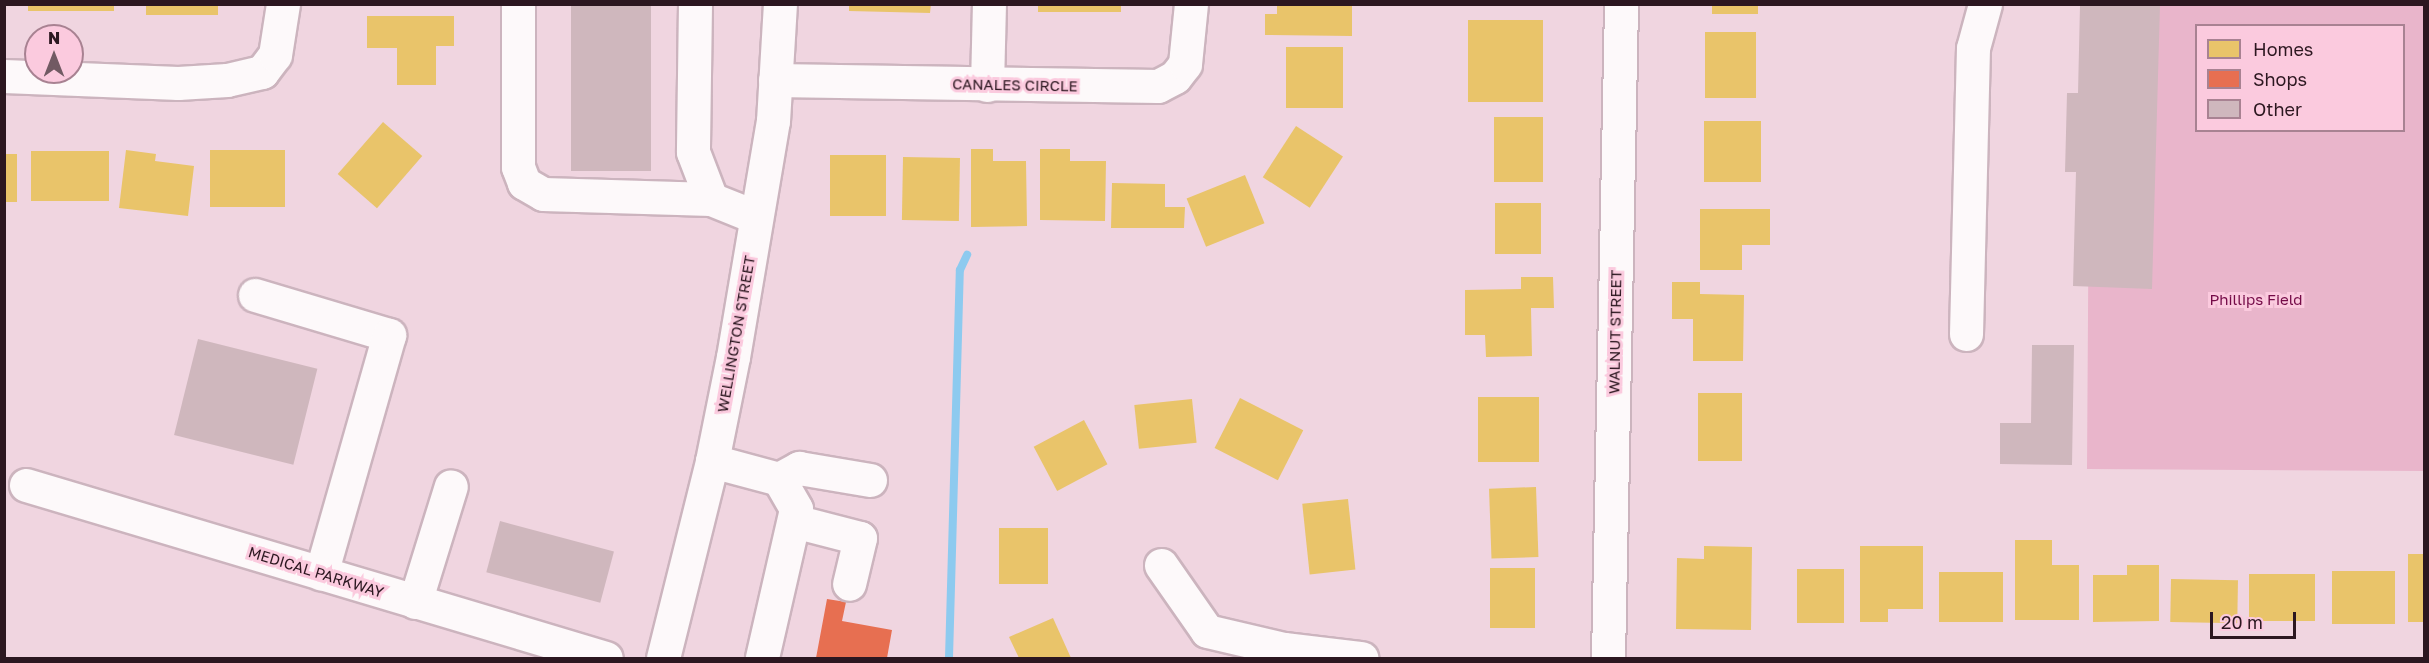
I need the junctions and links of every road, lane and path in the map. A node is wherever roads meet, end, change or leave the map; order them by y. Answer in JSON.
{"nodes":[{"id":1,"x":283,"y":4,"type":"edge"},
{"id":2,"x":518,"y":4,"type":"edge"},
{"id":3,"x":695,"y":4,"type":"edge"},
{"id":4,"x":780,"y":4,"type":"edge"},
{"id":5,"x":989,"y":4,"type":"edge"},
{"id":6,"x":1191,"y":4,"type":"edge"},
{"id":7,"x":1621,"y":4,"type":"edge"},
{"id":8,"x":1985,"y":4,"type":"edge"},
{"id":9,"x":4,"y":76,"type":"edge"},
{"id":10,"x":775,"y":80,"type":"junction"},
{"id":11,"x":987,"y":85,"type":"junction"},
{"id":12,"x":711,"y":199,"type":"junction"},
{"id":13,"x":756,"y":217,"type":"junction"},
{"id":14,"x":255,"y":295,"type":"dead end"},
{"id":15,"x":1966,"y":334,"type":"dead end"},
{"id":16,"x":712,"y":462,"type":"junction"},
{"id":17,"x":779,"y":479,"type":"junction"},
{"id":18,"x":870,"y":480,"type":"dead end"},
{"id":19,"x":26,"y":485,"type":"dead end"},
{"id":20,"x":451,"y":486,"type":"dead end"},
{"id":21,"x":794,"y":521,"type":"junction"},
{"id":22,"x":1161,"y":565,"type":"dead end"},
{"id":23,"x":321,"y":573,"type":"junction"},
{"id":24,"x":849,"y":585,"type":"dead end"},
{"id":25,"x":415,"y":602,"type":"junction"},
{"id":26,"x":606,"y":658,"type":"edge"},
{"id":27,"x":663,"y":658,"type":"edge"},
{"id":28,"x":762,"y":658,"type":"edge"},
{"id":29,"x":1361,"y":658,"type":"edge"},
{"id":30,"x":1608,"y":658,"type":"edge"}],
"edges":[{"from":1,"to":9,"type":"street"},
{"from":2,"to":12,"type":"street"},
{"from":3,"to":12,"type":"street"},
{"from":4,"to":10,"type":"street","name":"WELLINGTON STREET"},
{"from":5,"to":11,"type":"street"},
{"from":6,"to":11,"type":"street","name":"CANALES CIRCLE"},
{"from":7,"to":30,"type":"street","name":"WALNUT STREET"},
{"from":8,"to":15,"type":"street"},
{"from":10,"to":11,"type":"street","name":"CANALES CIRCLE"},
{"from":10,"to":13,"type":"street","name":"WELLINGTON STREET"},
{"from":12,"to":13,"type":"street"},
{"from":13,"to":16,"type":"street","name":"WELLINGTON STREET"},
{"from":14,"to":23,"type":"street"},
{"from":16,"to":17,"type":"street"},
{"from":16,"to":27,"type":"street","name":"WELLINGTON STREET"},
{"from":17,"to":18,"type":"street"},
{"from":17,"to":21,"type":"street"},
{"from":19,"to":23,"type":"street","name":"MEDICAL PARKWAY"},
{"from":20,"to":25,"type":"street"},
{"from":21,"to":24,"type":"street"},
{"from":21,"to":28,"type":"street"},
{"from":22,"to":29,"type":"street"},
{"from":23,"to":25,"type":"street","name":"MEDICAL PARKWAY"},
{"from":25,"to":26,"type":"street","name":"MEDICAL PARKWAY"}]}
